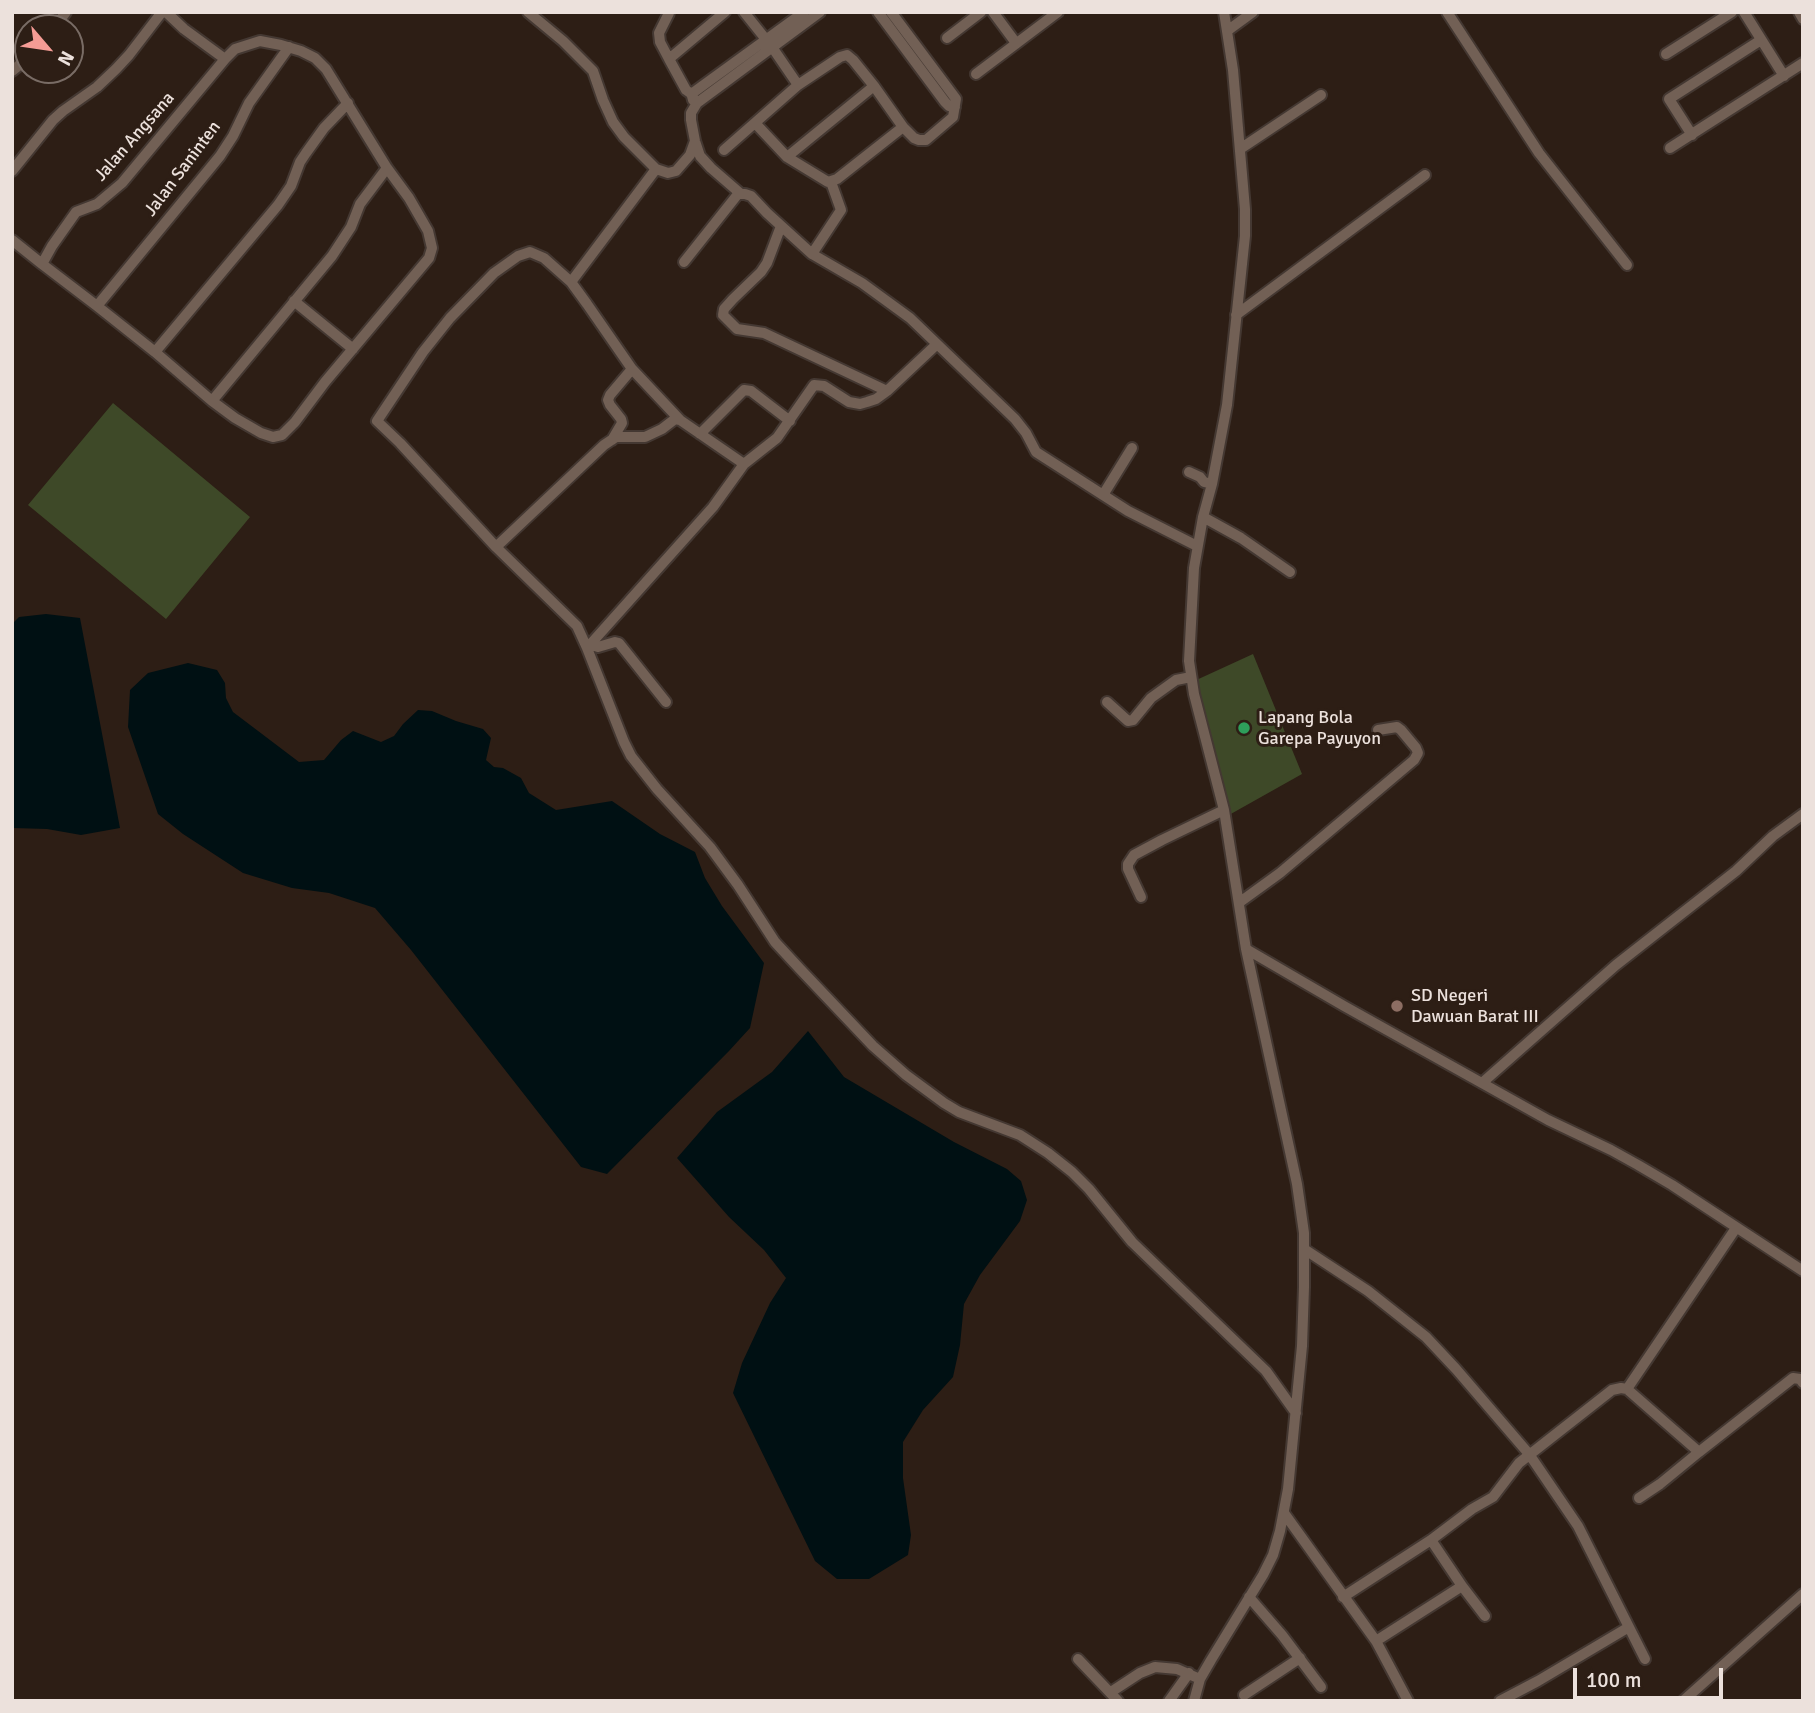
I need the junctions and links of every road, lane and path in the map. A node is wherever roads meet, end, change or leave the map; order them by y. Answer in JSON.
{"nodes":[{"id":1,"x":164,"y":12,"type":"edge"},
{"id":2,"x":528,"y":12,"type":"edge"},
{"id":3,"x":725,"y":12,"type":"edge"},
{"id":4,"x":744,"y":12,"type":"edge"},
{"id":5,"x":804,"y":12,"type":"edge"},
{"id":6,"x":820,"y":12,"type":"edge"},
{"id":7,"x":878,"y":12,"type":"edge"},
{"id":8,"x":891,"y":12,"type":"edge"},
{"id":9,"x":981,"y":12,"type":"edge"},
{"id":10,"x":993,"y":12,"type":"edge"},
{"id":11,"x":1224,"y":12,"type":"edge"},
{"id":12,"x":1253,"y":12,"type":"edge"},
{"id":13,"x":1447,"y":12,"type":"edge"},
{"id":14,"x":1732,"y":12,"type":"edge"},
{"id":15,"x":1744,"y":12,"type":"edge"},
{"id":16,"x":1798,"y":12,"type":"edge"},
{"id":17,"x":669,"y":13,"type":"edge"},
{"id":18,"x":1055,"y":13,"type":"edge"},
{"id":19,"x":1803,"y":19,"type":"edge"},
{"id":20,"x":1227,"y":31,"type":"junction"},
{"id":21,"x":947,"y":38,"type":"dead end"},
{"id":22,"x":1761,"y":40,"type":"junction"},
{"id":23,"x":769,"y":43,"type":"junction"},
{"id":24,"x":1016,"y":43,"type":"junction"},
{"id":25,"x":289,"y":47,"type":"junction"},
{"id":26,"x":1666,"y":54,"type":"dead end"},
{"id":27,"x":669,"y":59,"type":"junction"},
{"id":28,"x":225,"y":60,"type":"junction"},
{"id":29,"x":1803,"y":64,"type":"edge"},
{"id":30,"x":976,"y":74,"type":"dead end"},
{"id":31,"x":1784,"y":76,"type":"junction"},
{"id":32,"x":798,"y":85,"type":"junction"},
{"id":33,"x":874,"y":86,"type":"junction"},
{"id":34,"x":1321,"y":95,"type":"dead end"},
{"id":35,"x":695,"y":99,"type":"junction"},
{"id":36,"x":348,"y":103,"type":"junction"},
{"id":37,"x":955,"y":107,"type":"junction"},
{"id":38,"x":755,"y":123,"type":"junction"},
{"id":39,"x":903,"y":127,"type":"junction"},
{"id":40,"x":1692,"y":135,"type":"junction"},
{"id":41,"x":695,"y":141,"type":"junction"},
{"id":42,"x":1671,"y":148,"type":"dead end"},
{"id":43,"x":1240,"y":149,"type":"junction"},
{"id":44,"x":724,"y":150,"type":"dead end"},
{"id":45,"x":788,"y":157,"type":"junction"},
{"id":46,"x":387,"y":168,"type":"junction"},
{"id":47,"x":656,"y":169,"type":"junction"},
{"id":48,"x":12,"y":171,"type":"edge"},
{"id":49,"x":1425,"y":175,"type":"dead end"},
{"id":50,"x":831,"y":182,"type":"junction"},
{"id":51,"x":741,"y":194,"type":"junction"},
{"id":52,"x":781,"y":226,"type":"junction"},
{"id":53,"x":12,"y":240,"type":"edge"},
{"id":54,"x":812,"y":254,"type":"junction"},
{"id":55,"x":684,"y":262,"type":"dead end"},
{"id":56,"x":42,"y":264,"type":"junction"},
{"id":57,"x":1627,"y":265,"type":"dead end"},
{"id":58,"x":571,"y":282,"type":"junction"},
{"id":59,"x":294,"y":301,"type":"junction"},
{"id":60,"x":97,"y":306,"type":"junction"},
{"id":61,"x":1236,"y":315,"type":"junction"},
{"id":62,"x":936,"y":345,"type":"junction"},
{"id":63,"x":353,"y":349,"type":"junction"},
{"id":64,"x":155,"y":352,"type":"junction"},
{"id":65,"x":632,"y":369,"type":"junction"},
{"id":66,"x":887,"y":391,"type":"junction"},
{"id":67,"x":212,"y":401,"type":"junction"},
{"id":68,"x":680,"y":420,"type":"junction"},
{"id":69,"x":790,"y":421,"type":"junction"},
{"id":70,"x":700,"y":434,"type":"junction"},
{"id":71,"x":611,"y":440,"type":"junction"},
{"id":72,"x":1132,"y":448,"type":"dead end"},
{"id":73,"x":744,"y":464,"type":"junction"},
{"id":74,"x":1189,"y":472,"type":"dead end"},
{"id":75,"x":1212,"y":484,"type":"junction"},
{"id":76,"x":1103,"y":495,"type":"junction"},
{"id":77,"x":1203,"y":517,"type":"junction"},
{"id":78,"x":1197,"y":546,"type":"junction"},
{"id":79,"x":496,"y":547,"type":"junction"},
{"id":80,"x":1290,"y":572,"type":"dead end"},
{"id":81,"x":588,"y":646,"type":"junction"},
{"id":82,"x":1191,"y":677,"type":"junction"},
{"id":83,"x":666,"y":702,"type":"dead end"},
{"id":84,"x":1107,"y":702,"type":"dead end"},
{"id":85,"x":1378,"y":730,"type":"dead end"},
{"id":86,"x":1224,"y":810,"type":"junction"},
{"id":87,"x":1803,"y":814,"type":"edge"},
{"id":88,"x":1141,"y":897,"type":"dead end"},
{"id":89,"x":1240,"y":902,"type":"junction"},
{"id":90,"x":1246,"y":949,"type":"junction"},
{"id":91,"x":1482,"y":1083,"type":"junction"},
{"id":92,"x":1736,"y":1228,"type":"junction"},
{"id":93,"x":1304,"y":1249,"type":"junction"},
{"id":94,"x":1803,"y":1270,"type":"edge"},
{"id":95,"x":1803,"y":1382,"type":"edge"},
{"id":96,"x":1627,"y":1389,"type":"junction"},
{"id":97,"x":1296,"y":1413,"type":"junction"},
{"id":98,"x":1699,"y":1452,"type":"junction"},
{"id":99,"x":1529,"y":1454,"type":"junction"},
{"id":100,"x":1639,"y":1498,"type":"dead end"},
{"id":101,"x":1284,"y":1513,"type":"junction"},
{"id":102,"x":1431,"y":1540,"type":"junction"},
{"id":103,"x":1462,"y":1586,"type":"junction"},
{"id":104,"x":1803,"y":1594,"type":"edge"},
{"id":105,"x":1249,"y":1597,"type":"junction"},
{"id":106,"x":1343,"y":1597,"type":"junction"},
{"id":107,"x":1485,"y":1616,"type":"dead end"},
{"id":108,"x":1629,"y":1628,"type":"junction"},
{"id":109,"x":1376,"y":1641,"type":"junction"},
{"id":110,"x":1300,"y":1658,"type":"junction"},
{"id":111,"x":1645,"y":1659,"type":"dead end"},
{"id":112,"x":1078,"y":1660,"type":"dead end"},
{"id":113,"x":1189,"y":1674,"type":"junction"},
{"id":114,"x":1200,"y":1679,"type":"junction"},
{"id":115,"x":1321,"y":1687,"type":"dead end"},
{"id":116,"x":1244,"y":1695,"type":"dead end"},
{"id":117,"x":1115,"y":1696,"type":"edge"},
{"id":118,"x":1169,"y":1701,"type":"edge"},
{"id":119,"x":1194,"y":1701,"type":"edge"},
{"id":120,"x":1408,"y":1701,"type":"edge"},
{"id":121,"x":1500,"y":1701,"type":"edge"},
{"id":122,"x":1683,"y":1701,"type":"edge"}],
"edges":[{"from":1,"to":28,"type":"street"},
{"from":1,"to":48,"type":"street"},
{"from":2,"to":47,"type":"street"},
{"from":3,"to":27,"type":"street"},
{"from":4,"to":23,"type":"street"},
{"from":5,"to":23,"type":"street"},
{"from":6,"to":23,"type":"street"},
{"from":7,"to":37,"type":"street"},
{"from":8,"to":37,"type":"street"},
{"from":9,"to":21,"type":"street"},
{"from":10,"to":24,"type":"street"},
{"from":11,"to":20,"type":"street"},
{"from":12,"to":20,"type":"street"},
{"from":13,"to":57,"type":"street"},
{"from":14,"to":26,"type":"street"},
{"from":15,"to":22,"type":"street"},
{"from":16,"to":19,"type":"street"},
{"from":17,"to":27,"type":"street"},
{"from":18,"to":24,"type":"street"},
{"from":20,"to":43,"type":"street"},
{"from":22,"to":31,"type":"street"},
{"from":22,"to":40,"type":"street"},
{"from":23,"to":32,"type":"street"},
{"from":23,"to":35,"type":"street"},
{"from":24,"to":30,"type":"street"},
{"from":25,"to":28,"type":"street","name":"Jalan Angsana"},
{"from":25,"to":36,"type":"street"},
{"from":25,"to":60,"type":"street","name":"Jalan Saninten"},
{"from":27,"to":35,"type":"street"},
{"from":28,"to":56,"type":"street","name":"Jalan Angsana"},
{"from":29,"to":31,"type":"street"},
{"from":31,"to":40,"type":"street"},
{"from":32,"to":33,"type":"street"},
{"from":32,"to":38,"type":"street"},
{"from":33,"to":39,"type":"street"},
{"from":33,"to":45,"type":"street"},
{"from":34,"to":43,"type":"street"},
{"from":35,"to":41,"type":"street"},
{"from":36,"to":46,"type":"street"},
{"from":36,"to":64,"type":"street"},
{"from":37,"to":39,"type":"street"},
{"from":38,"to":44,"type":"street"},
{"from":38,"to":45,"type":"street"},
{"from":39,"to":50,"type":"street"},
{"from":40,"to":42,"type":"street"},
{"from":41,"to":47,"type":"street"},
{"from":41,"to":51,"type":"street"},
{"from":43,"to":61,"type":"street"},
{"from":45,"to":50,"type":"street"},
{"from":46,"to":59,"type":"street"},
{"from":46,"to":63,"type":"street"},
{"from":47,"to":58,"type":"street"},
{"from":49,"to":61,"type":"street"},
{"from":50,"to":54,"type":"street"},
{"from":51,"to":52,"type":"street"},
{"from":51,"to":55,"type":"street"},
{"from":52,"to":54,"type":"street"},
{"from":52,"to":66,"type":"street"},
{"from":53,"to":56,"type":"street"},
{"from":54,"to":62,"type":"street"},
{"from":56,"to":60,"type":"street"},
{"from":58,"to":65,"type":"street"},
{"from":58,"to":79,"type":"street"},
{"from":59,"to":63,"type":"street"},
{"from":59,"to":67,"type":"street"},
{"from":60,"to":64,"type":"street"},
{"from":61,"to":75,"type":"street"},
{"from":62,"to":66,"type":"street"},
{"from":62,"to":76,"type":"street"},
{"from":63,"to":67,"type":"street"},
{"from":64,"to":67,"type":"street"},
{"from":65,"to":68,"type":"street"},
{"from":65,"to":71,"type":"street"},
{"from":66,"to":69,"type":"street"},
{"from":68,"to":70,"type":"street"},
{"from":68,"to":71,"type":"street"},
{"from":69,"to":70,"type":"street"},
{"from":69,"to":73,"type":"street"},
{"from":70,"to":73,"type":"street"},
{"from":71,"to":79,"type":"street"},
{"from":72,"to":76,"type":"street"},
{"from":73,"to":81,"type":"street"},
{"from":74,"to":75,"type":"street"},
{"from":75,"to":77,"type":"street"},
{"from":76,"to":78,"type":"street"},
{"from":77,"to":78,"type":"street"},
{"from":77,"to":80,"type":"street"},
{"from":78,"to":82,"type":"street"},
{"from":79,"to":81,"type":"street"},
{"from":81,"to":83,"type":"street"},
{"from":81,"to":97,"type":"street"},
{"from":82,"to":84,"type":"street"},
{"from":82,"to":86,"type":"street"},
{"from":85,"to":89,"type":"street"},
{"from":86,"to":88,"type":"street"},
{"from":86,"to":89,"type":"street"},
{"from":87,"to":91,"type":"street"},
{"from":89,"to":90,"type":"street"},
{"from":90,"to":91,"type":"street"},
{"from":90,"to":93,"type":"street"},
{"from":91,"to":92,"type":"street"},
{"from":92,"to":94,"type":"street"},
{"from":92,"to":96,"type":"street"},
{"from":93,"to":97,"type":"street"},
{"from":93,"to":99,"type":"street"},
{"from":95,"to":98,"type":"street"},
{"from":96,"to":98,"type":"street"},
{"from":96,"to":99,"type":"street"},
{"from":97,"to":101,"type":"street"},
{"from":98,"to":100,"type":"street"},
{"from":99,"to":102,"type":"street"},
{"from":99,"to":108,"type":"street"},
{"from":101,"to":105,"type":"street"},
{"from":101,"to":106,"type":"street"},
{"from":102,"to":103,"type":"street"},
{"from":102,"to":106,"type":"street"},
{"from":103,"to":107,"type":"street"},
{"from":103,"to":109,"type":"street"},
{"from":104,"to":122,"type":"street"},
{"from":105,"to":110,"type":"street"},
{"from":105,"to":114,"type":"street"},
{"from":106,"to":109,"type":"street"},
{"from":108,"to":111,"type":"street"},
{"from":108,"to":121,"type":"street"},
{"from":109,"to":120,"type":"street"},
{"from":110,"to":115,"type":"street"},
{"from":110,"to":116,"type":"street"},
{"from":112,"to":117,"type":"street"},
{"from":113,"to":114,"type":"street"},
{"from":113,"to":117,"type":"street"},
{"from":113,"to":118,"type":"street"},
{"from":114,"to":119,"type":"street"}]}
